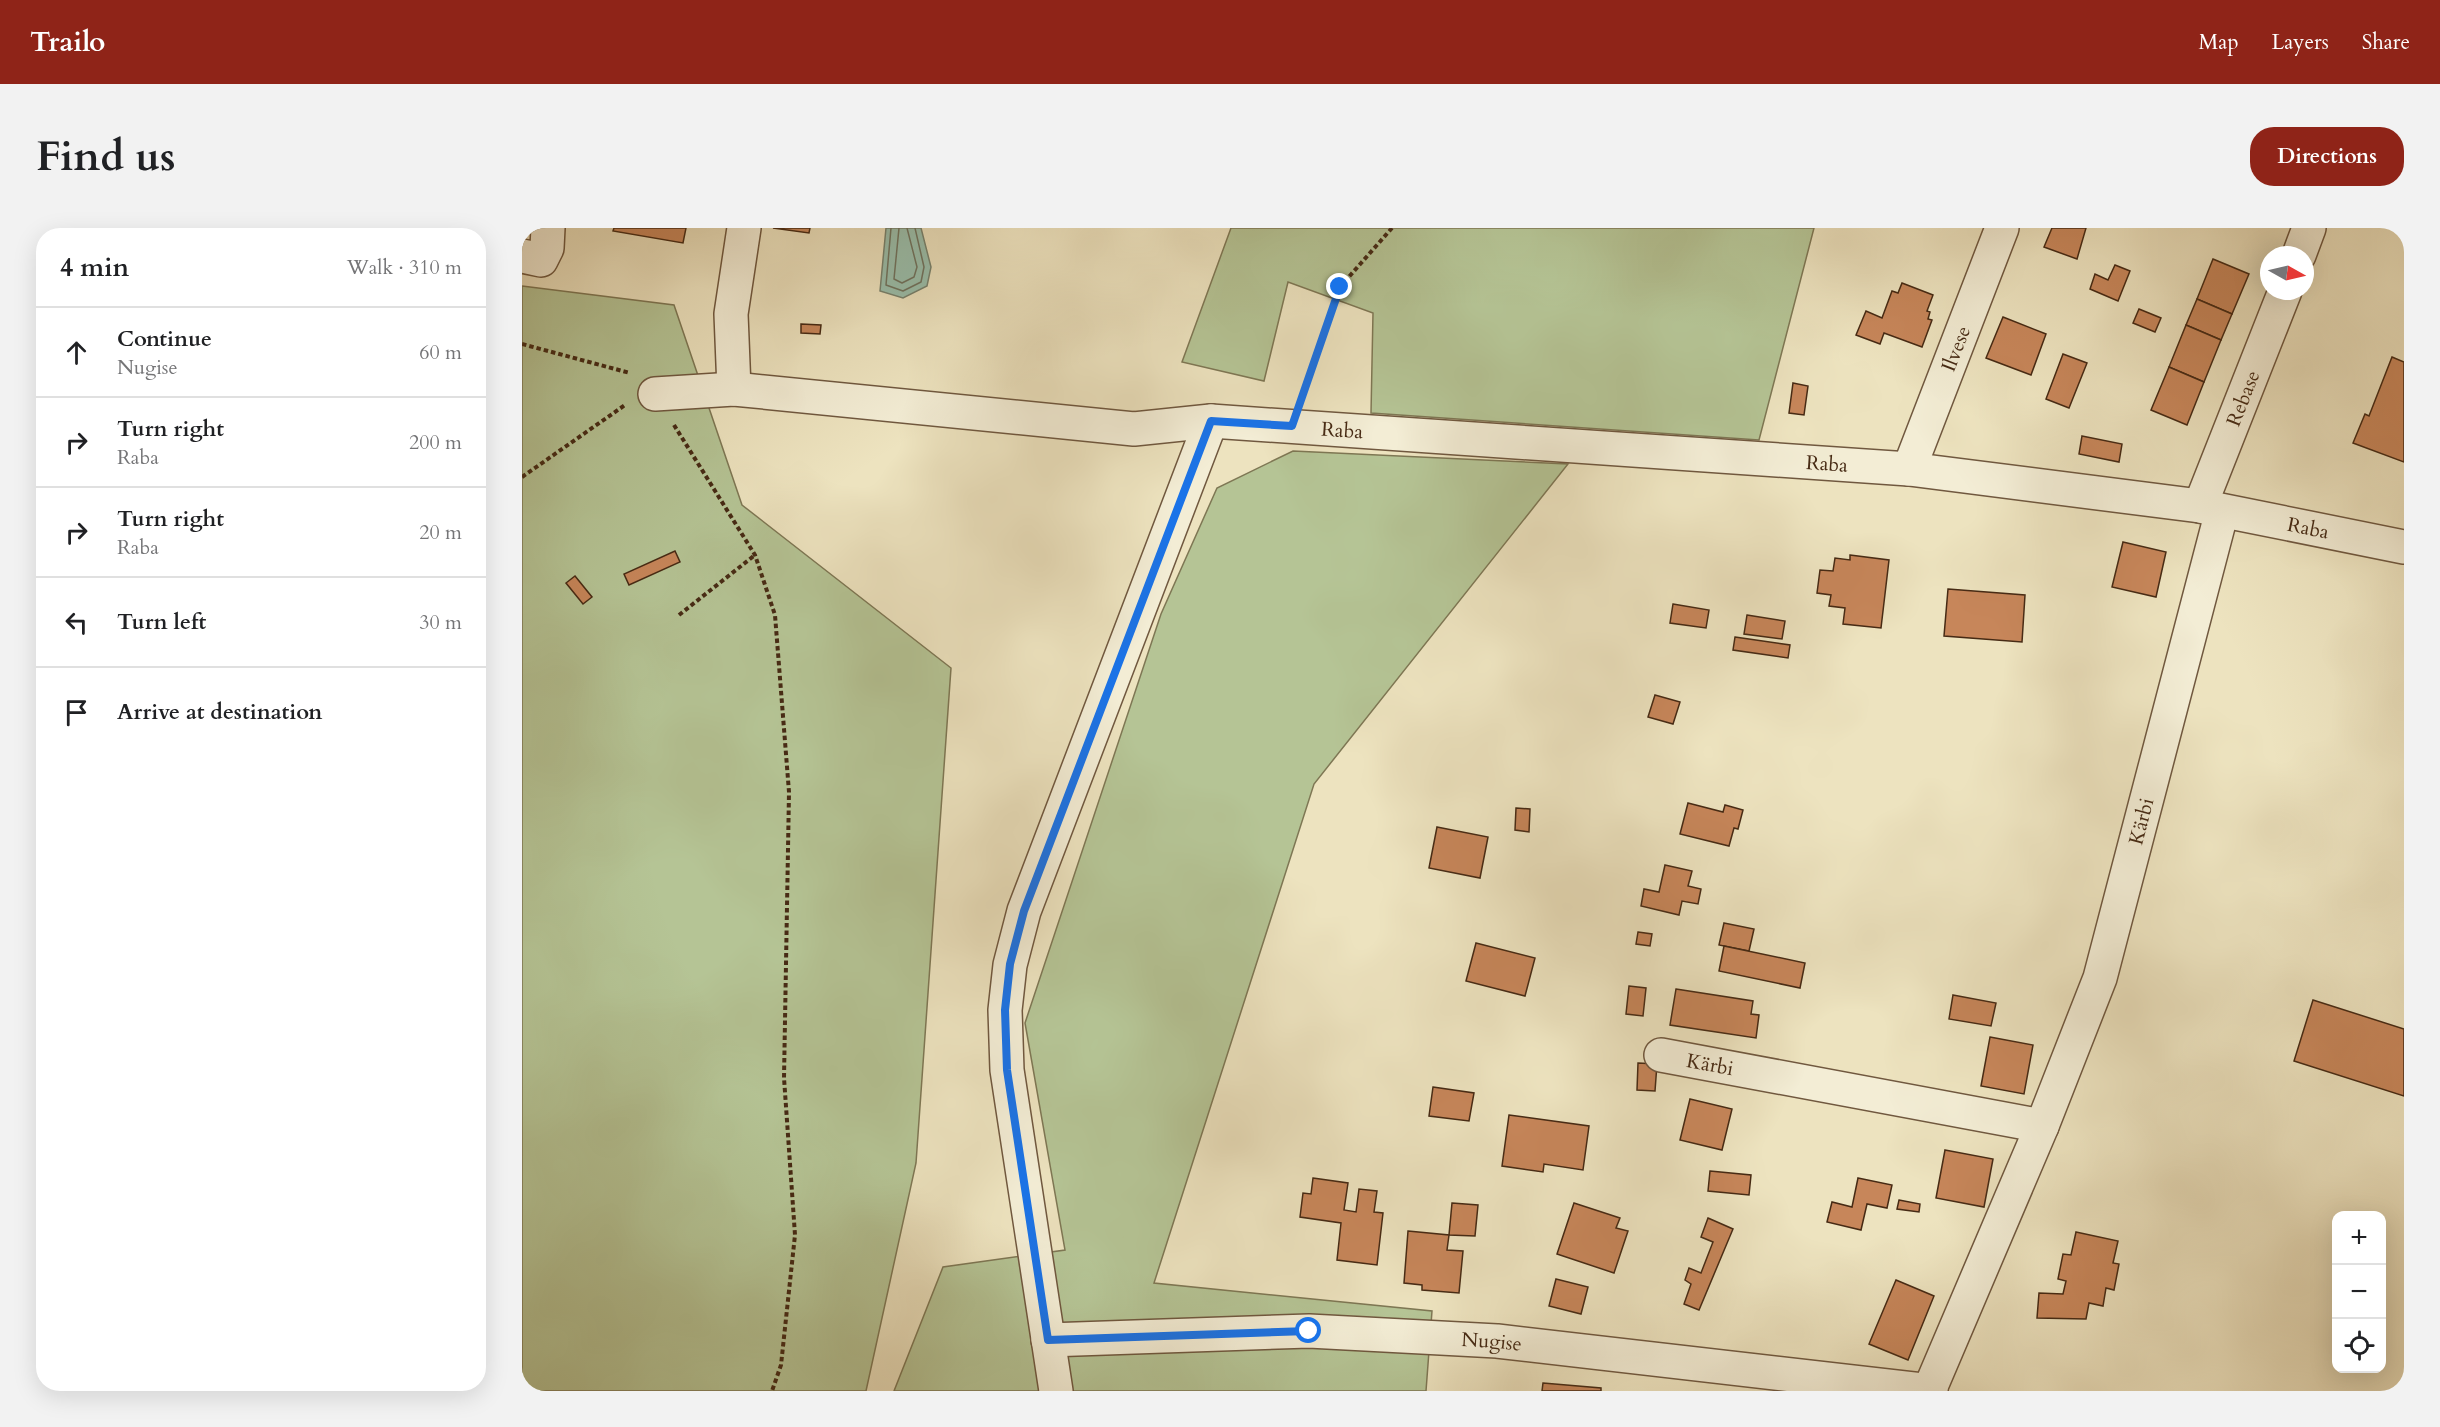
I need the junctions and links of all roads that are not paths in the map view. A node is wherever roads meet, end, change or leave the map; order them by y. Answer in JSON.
{"nodes":[{"id":1,"x":549,"y":228,"type":"edge"},
{"id":2,"x":744,"y":228,"type":"edge"},
{"id":3,"x":2002,"y":228,"type":"edge"},
{"id":4,"x":2309,"y":228,"type":"edge"},
{"id":5,"x":2302,"y":246,"type":"edge"},
{"id":6,"x":522,"y":256,"type":"edge"},
{"id":7,"x":2282,"y":300,"type":"edge"},
{"id":8,"x":734,"y":389,"type":"junction"},
{"id":9,"x":655,"y":394,"type":"road end"},
{"id":10,"x":1211,"y":421,"type":"junction"},
{"id":11,"x":1909,"y":469,"type":"junction"},
{"id":12,"x":2211,"y":508,"type":"junction"},
{"id":13,"x":2404,"y":547,"type":"edge"},
{"id":14,"x":1661,"y":1055,"type":"dead end"},
{"id":15,"x":2042,"y":1126,"type":"junction"},
{"id":16,"x":1048,"y":1340,"type":"junction"},
{"id":17,"x":1056,"y":1391,"type":"edge"},
{"id":18,"x":1930,"y":1391,"type":"edge"}],
"edges":[{"from":1,"to":6,"type":"street"},
{"from":2,"to":8,"type":"street"},
{"from":3,"to":11,"type":"street","name":"Ilvese"},
{"from":4,"to":5,"type":"street"},
{"from":7,"to":12,"type":"street","name":"Rebase"},
{"from":8,"to":9,"type":"street","name":"Raba"},
{"from":8,"to":10,"type":"street","name":"Raba"},
{"from":10,"to":11,"type":"street","name":"Raba"},
{"from":10,"to":16,"type":"street"},
{"from":11,"to":12,"type":"street","name":"Raba"},
{"from":12,"to":13,"type":"street","name":"Raba"},
{"from":12,"to":15,"type":"street","name":"Kärbi"},
{"from":14,"to":15,"type":"street","name":"Kärbi"},
{"from":15,"to":18,"type":"street","name":"Kärbi"},
{"from":16,"to":17,"type":"street"},
{"from":16,"to":18,"type":"street","name":"Nugise"}]}
